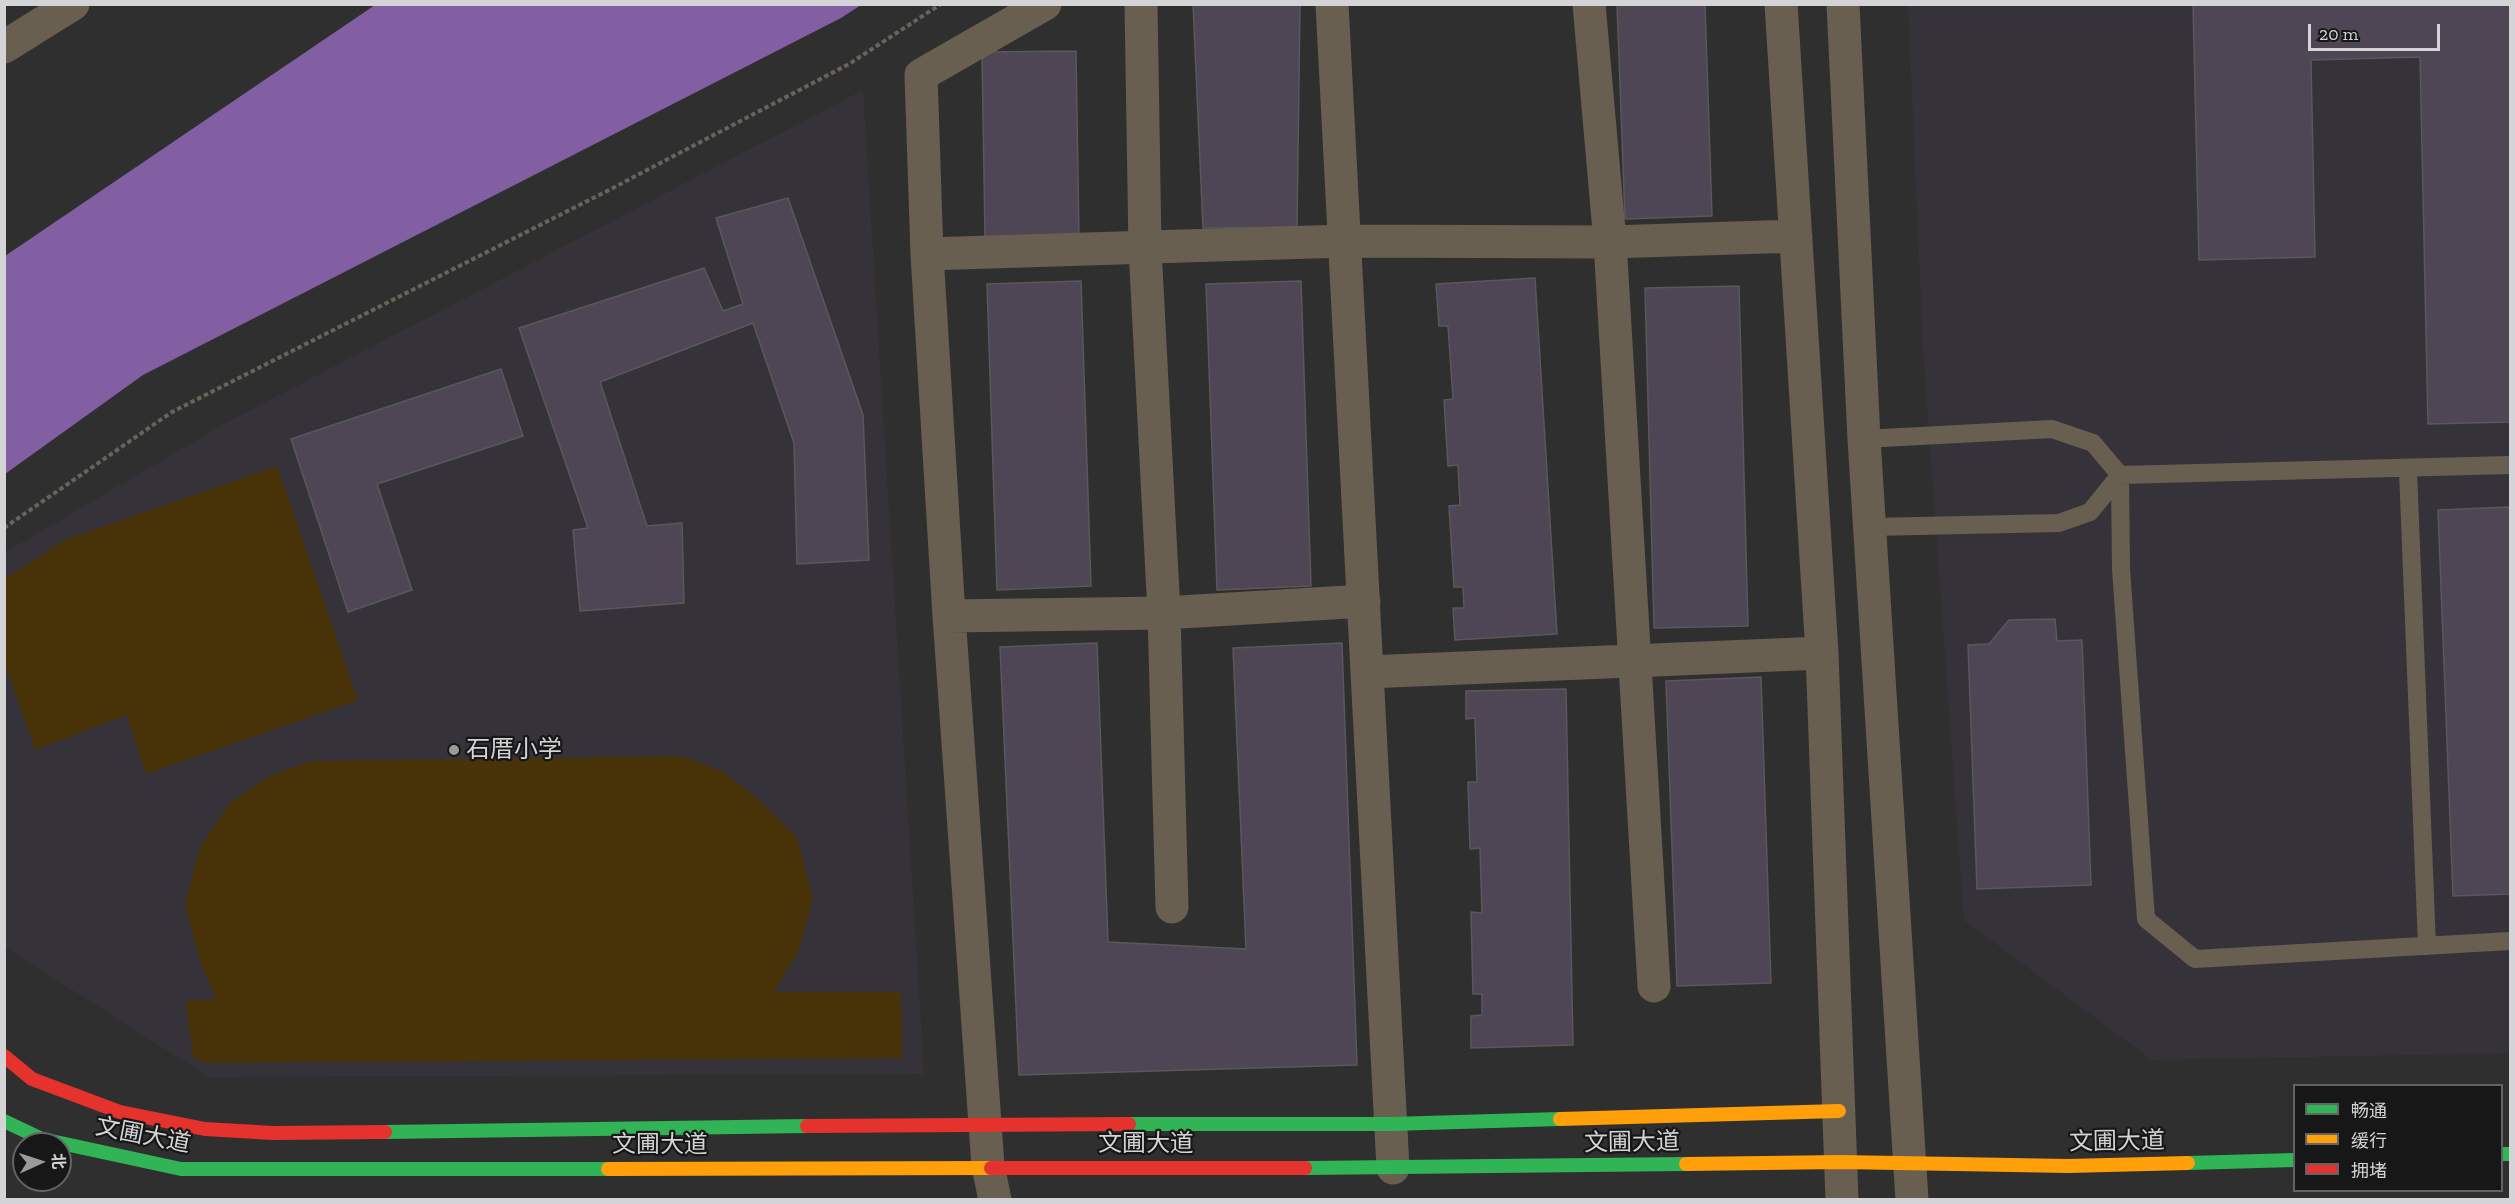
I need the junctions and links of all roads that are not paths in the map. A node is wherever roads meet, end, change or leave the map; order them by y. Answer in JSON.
{"nodes":[{"id":1,"x":73,"y":4,"type":"edge"},
{"id":2,"x":1045,"y":4,"type":"edge"},
{"id":3,"x":1141,"y":4,"type":"edge"},
{"id":4,"x":1332,"y":4,"type":"edge"},
{"id":5,"x":1589,"y":4,"type":"edge"},
{"id":6,"x":1781,"y":4,"type":"edge"},
{"id":7,"x":1843,"y":4,"type":"edge"},
{"id":8,"x":4,"y":47,"type":"edge"},
{"id":9,"x":1796,"y":236,"type":"junction"},
{"id":10,"x":1344,"y":241,"type":"junction"},
{"id":11,"x":1610,"y":242,"type":"junction"},
{"id":12,"x":1144,"y":248,"type":"junction"},
{"id":13,"x":927,"y":254,"type":"junction"},
{"id":14,"x":1864,"y":439,"type":"junction"},
{"id":15,"x":2511,"y":465,"type":"edge"},
{"id":16,"x":2409,"y":471,"type":"dead end"},
{"id":17,"x":2120,"y":475,"type":"junction"},
{"id":18,"x":1871,"y":527,"type":"junction"},
{"id":19,"x":1364,"y":601,"type":"junction"},
{"id":20,"x":1164,"y":613,"type":"junction"},
{"id":21,"x":949,"y":616,"type":"junction"},
{"id":22,"x":1822,"y":653,"type":"junction"},
{"id":23,"x":1636,"y":662,"type":"junction"},
{"id":24,"x":1367,"y":672,"type":"junction"},
{"id":25,"x":1172,"y":907,"type":"dead end"},
{"id":26,"x":2511,"y":941,"type":"edge"},
{"id":27,"x":2427,"y":946,"type":"junction"},
{"id":28,"x":1654,"y":986,"type":"dead end"},
{"id":29,"x":4,"y":1056,"type":"edge"},
{"id":30,"x":1839,"y":1111,"type":"junction"},
{"id":31,"x":4,"y":1121,"type":"edge"},
{"id":32,"x":986,"y":1124,"type":"junction"},
{"id":33,"x":1391,"y":1124,"type":"junction"},
{"id":34,"x":2293,"y":1160,"type":"edge"},
{"id":35,"x":1841,"y":1162,"type":"junction"},
{"id":36,"x":1911,"y":1165,"type":"junction"},
{"id":37,"x":988,"y":1166,"type":"junction"},
{"id":38,"x":1393,"y":1168,"type":"junction"},
{"id":39,"x":995,"y":1200,"type":"edge"},
{"id":40,"x":1842,"y":1200,"type":"edge"},
{"id":41,"x":1912,"y":1200,"type":"edge"}],
"edges":[{"from":1,"to":8,"type":"street"},
{"from":2,"to":13,"type":"street"},
{"from":3,"to":12,"type":"street"},
{"from":4,"to":10,"type":"street"},
{"from":5,"to":11,"type":"street"},
{"from":6,"to":9,"type":"street"},
{"from":7,"to":14,"type":"street"},
{"from":9,"to":11,"type":"street"},
{"from":9,"to":22,"type":"street"},
{"from":10,"to":11,"type":"street"},
{"from":10,"to":12,"type":"street"},
{"from":10,"to":19,"type":"street"},
{"from":11,"to":23,"type":"street"},
{"from":12,"to":13,"type":"street"},
{"from":12,"to":20,"type":"street"},
{"from":13,"to":21,"type":"street"},
{"from":14,"to":17,"type":"lane"},
{"from":14,"to":18,"type":"street"},
{"from":15,"to":17,"type":"lane"},
{"from":16,"to":27,"type":"lane"},
{"from":17,"to":18,"type":"lane"},
{"from":17,"to":27,"type":"lane"},
{"from":18,"to":36,"type":"street"},
{"from":19,"to":20,"type":"street"},
{"from":19,"to":24,"type":"street"},
{"from":20,"to":21,"type":"street"},
{"from":20,"to":25,"type":"street"},
{"from":21,"to":32,"type":"street"},
{"from":22,"to":23,"type":"street"},
{"from":22,"to":30,"type":"street"},
{"from":23,"to":24,"type":"street"},
{"from":23,"to":28,"type":"street"},
{"from":24,"to":33,"type":"street"},
{"from":26,"to":27,"type":"lane"},
{"from":29,"to":32,"type":"main road"},
{"from":30,"to":33,"type":"main road"},
{"from":30,"to":35,"type":"street"},
{"from":31,"to":37,"type":"main road","name":"文圃大道"},
{"from":32,"to":33,"type":"main road"},
{"from":32,"to":37,"type":"street"},
{"from":33,"to":38,"type":"street"},
{"from":34,"to":36,"type":"main road","name":"文圃大道"},
{"from":35,"to":36,"type":"main road","name":"文圃大道"},
{"from":35,"to":38,"type":"main road","name":"文圃大道"},
{"from":35,"to":40,"type":"street"},
{"from":36,"to":41,"type":"street"},
{"from":37,"to":38,"type":"main road","name":"文圃大道"},
{"from":37,"to":39,"type":"street"}]}
